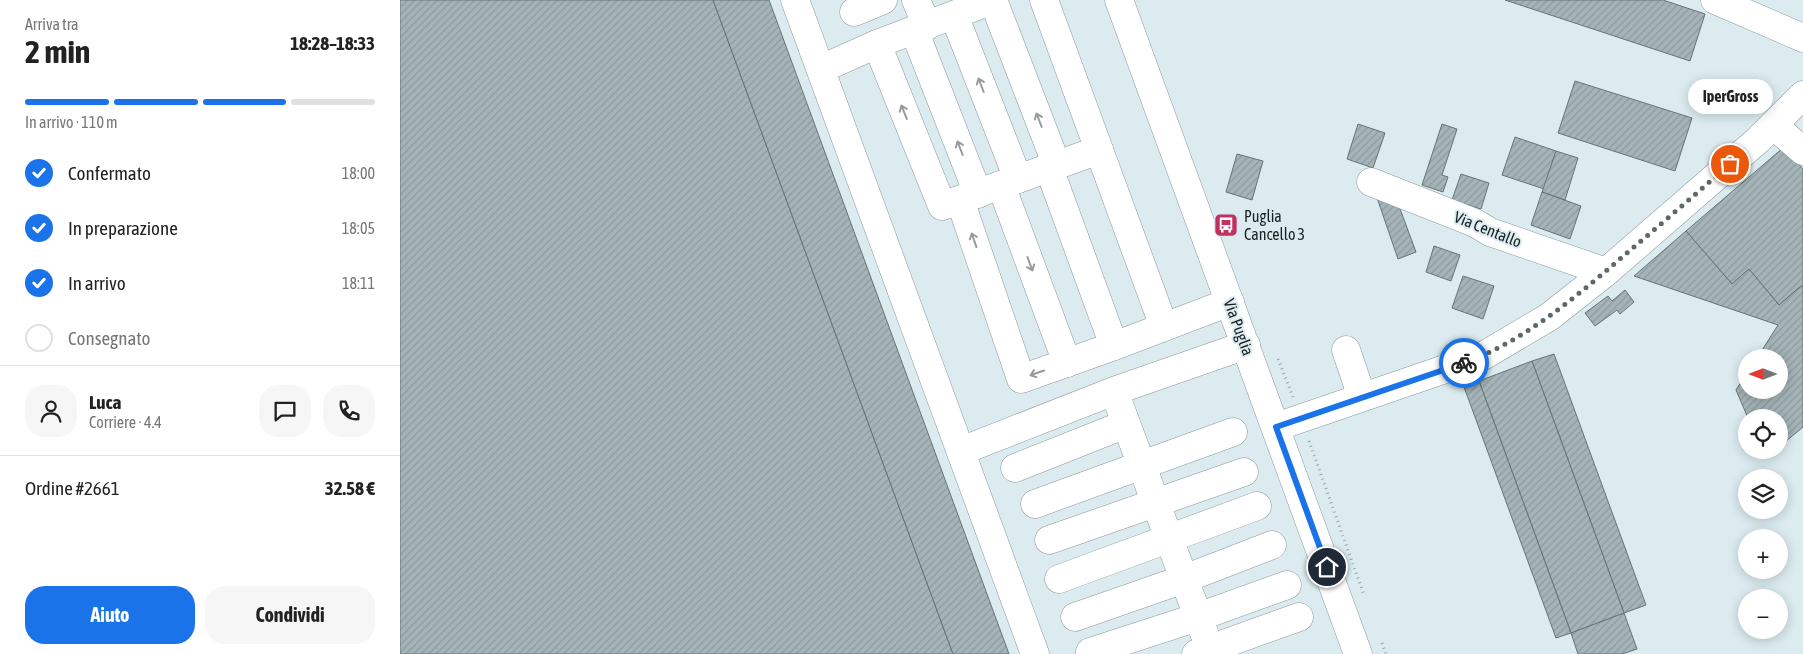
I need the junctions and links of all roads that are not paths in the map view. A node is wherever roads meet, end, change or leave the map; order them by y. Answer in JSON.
{"nodes":[{"id":1,"x":795,"y":0,"type":"edge"},
{"id":2,"x":884,"y":0,"type":"edge"},
{"id":3,"x":916,"y":0,"type":"edge"},
{"id":4,"x":993,"y":0,"type":"edge"},
{"id":5,"x":1044,"y":0,"type":"edge"},
{"id":6,"x":1119,"y":0,"type":"edge"},
{"id":7,"x":1715,"y":0,"type":"edge"},
{"id":8,"x":854,"y":12,"type":"dead end"},
{"id":9,"x":954,"y":15,"type":"junction"},
{"id":10,"x":920,"y":28,"type":"junction"},
{"id":11,"x":1803,"y":38,"type":"edge"},
{"id":12,"x":877,"y":44,"type":"junction"},
{"id":13,"x":821,"y":69,"type":"junction"},
{"id":14,"x":1803,"y":95,"type":"edge"},
{"id":15,"x":1773,"y":125,"type":"junction"},
{"id":16,"x":1099,"y":150,"type":"junction"},
{"id":17,"x":1803,"y":152,"type":"edge"},
{"id":18,"x":1053,"y":167,"type":"junction"},
{"id":19,"x":1371,"y":182,"type":"dead end"},
{"id":20,"x":980,"y":193,"type":"junction"},
{"id":21,"x":1606,"y":272,"type":"junction"},
{"id":22,"x":1230,"y":302,"type":"junction"},
{"id":23,"x":1155,"y":330,"type":"junction"},
{"id":24,"x":1246,"y":345,"type":"junction"},
{"id":25,"x":1114,"y":346,"type":"junction"},
{"id":26,"x":1346,"y":350,"type":"dead end"},
{"id":27,"x":1067,"y":363,"type":"junction"},
{"id":28,"x":1159,"y":375,"type":"junction"},
{"id":29,"x":1114,"y":391,"type":"junction"},
{"id":30,"x":1362,"y":397,"type":"junction"},
{"id":31,"x":1289,"y":423,"type":"junction"},
{"id":32,"x":1126,"y":424,"type":"junction"},
{"id":33,"x":1233,"y":432,"type":"dead end"},
{"id":34,"x":961,"y":451,"type":"junction"},
{"id":35,"x":1142,"y":465,"type":"junction"},
{"id":36,"x":1015,"y":468,"type":"dead end"},
{"id":37,"x":1244,"y":472,"type":"dead end"},
{"id":38,"x":1156,"y":503,"type":"junction"},
{"id":39,"x":1035,"y":504,"type":"dead end"},
{"id":40,"x":1257,"y":506,"type":"dead end"},
{"id":41,"x":1169,"y":539,"type":"junction"},
{"id":42,"x":1049,"y":540,"type":"dead end"},
{"id":43,"x":1272,"y":545,"type":"dead end"},
{"id":44,"x":1059,"y":578,"type":"dead end"},
{"id":45,"x":1184,"y":579,"type":"junction"},
{"id":46,"x":1287,"y":585,"type":"dead end"},
{"id":47,"x":1075,"y":617,"type":"dead end"},
{"id":48,"x":1198,"y":617,"type":"junction"},
{"id":49,"x":1299,"y":617,"type":"dead end"},
{"id":50,"x":1090,"y":652,"type":"dead end"},
{"id":51,"x":1206,"y":652,"type":"edge"},
{"id":52,"x":1035,"y":654,"type":"edge"},
{"id":53,"x":1358,"y":654,"type":"edge"}],
"edges":[{"from":1,"to":13,"type":"street"},
{"from":2,"to":8,"type":"street"},
{"from":3,"to":10,"type":"street"},
{"from":4,"to":9,"type":"street"},
{"from":18,"to":4,"type":"street","one_way":true},
{"from":5,"to":16,"type":"street"},
{"from":6,"to":22,"type":"street","name":"Via Puglia"},
{"from":7,"to":11,"type":"street"},
{"from":9,"to":10,"type":"street"},
{"from":20,"to":9,"type":"street","one_way":true},
{"from":10,"to":12,"type":"street"},
{"from":20,"to":10,"type":"street","one_way":true},
{"from":12,"to":13,"type":"street"},
{"from":20,"to":12,"type":"street","one_way":true},
{"from":13,"to":34,"type":"street"},
{"from":14,"to":15,"type":"street"},
{"from":15,"to":17,"type":"street"},
{"from":15,"to":21,"type":"street"},
{"from":16,"to":18,"type":"street"},
{"from":16,"to":23,"type":"street"},
{"from":18,"to":20,"type":"street"},
{"from":18,"to":25,"type":"street"},
{"from":19,"to":21,"type":"street","name":"Via Centallo"},
{"from":20,"to":27,"type":"street","one_way":true},
{"from":27,"to":20,"type":"street","one_way":true},
{"from":21,"to":30,"type":"street"},
{"from":22,"to":23,"type":"street"},
{"from":22,"to":24,"type":"street","name":"Via Puglia"},
{"from":23,"to":25,"type":"street"},
{"from":23,"to":28,"type":"street"},
{"from":24,"to":28,"type":"street"},
{"from":24,"to":31,"type":"street","name":"Via Puglia"},
{"from":25,"to":27,"type":"street"},
{"from":26,"to":30,"type":"street"},
{"from":28,"to":29,"type":"street"},
{"from":29,"to":32,"type":"street"},
{"from":29,"to":34,"type":"street"},
{"from":30,"to":31,"type":"street"},
{"from":31,"to":53,"type":"street","name":"Via Puglia"},
{"from":32,"to":35,"type":"street"},
{"from":32,"to":36,"type":"street"},
{"from":33,"to":35,"type":"street"},
{"from":34,"to":52,"type":"street"},
{"from":35,"to":38,"type":"street"},
{"from":35,"to":39,"type":"street"},
{"from":37,"to":38,"type":"street"},
{"from":38,"to":41,"type":"street"},
{"from":38,"to":42,"type":"street"},
{"from":40,"to":41,"type":"street"},
{"from":41,"to":44,"type":"street"},
{"from":41,"to":45,"type":"street"},
{"from":43,"to":45,"type":"street"},
{"from":45,"to":47,"type":"street"},
{"from":45,"to":48,"type":"street"},
{"from":46,"to":48,"type":"street"},
{"from":48,"to":50,"type":"street"},
{"from":48,"to":51,"type":"street"},
{"from":49,"to":51,"type":"street"}]}
